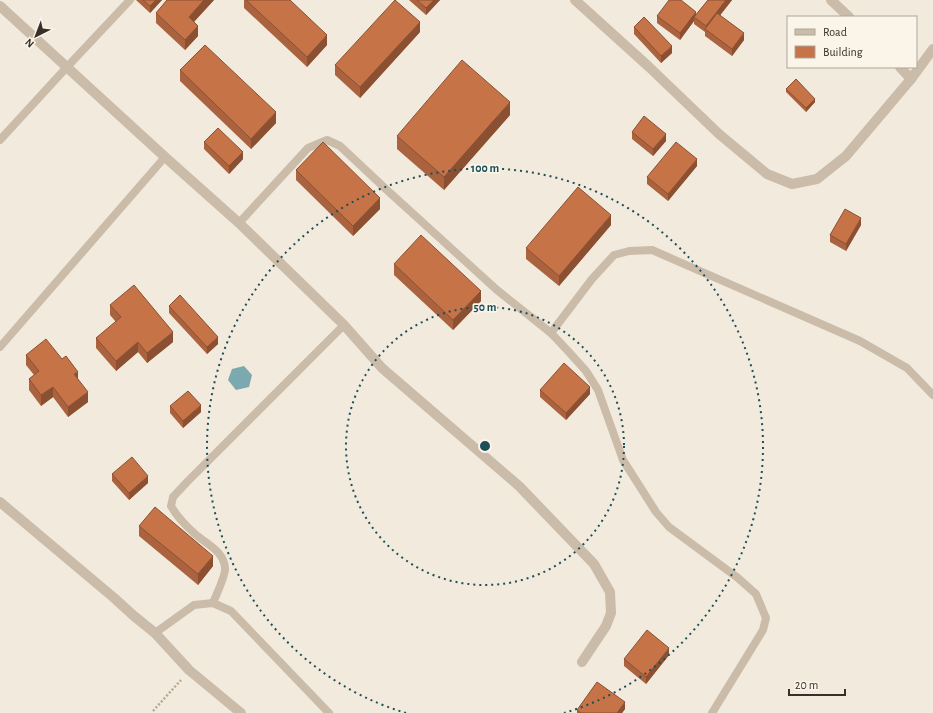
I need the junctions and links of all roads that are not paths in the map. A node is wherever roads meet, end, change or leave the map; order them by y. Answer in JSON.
{"nodes":[{"id":1,"x":130,"y":0,"type":"edge"},
{"id":2,"x":575,"y":0,"type":"edge"},
{"id":3,"x":831,"y":0,"type":"edge"},
{"id":4,"x":0,"y":6,"type":"edge"},
{"id":5,"x":849,"y":16,"type":"edge"},
{"id":6,"x":933,"y":49,"type":"edge"},
{"id":7,"x":66,"y":67,"type":"junction"},
{"id":8,"x":901,"y":68,"type":"edge"},
{"id":9,"x":911,"y":79,"type":"junction"},
{"id":10,"x":0,"y":140,"type":"edge"},
{"id":11,"x":165,"y":157,"type":"junction"},
{"id":12,"x":239,"y":222,"type":"junction"},
{"id":13,"x":344,"y":325,"type":"junction"},
{"id":14,"x":551,"y":333,"type":"junction"},
{"id":15,"x":0,"y":347,"type":"edge"},
{"id":16,"x":933,"y":395,"type":"edge"},
{"id":17,"x":0,"y":502,"type":"edge"},
{"id":18,"x":213,"y":603,"type":"junction"},
{"id":19,"x":155,"y":633,"type":"junction"},
{"id":20,"x":582,"y":662,"type":"dead end"},
{"id":21,"x":241,"y":713,"type":"edge"},
{"id":22,"x":330,"y":713,"type":"edge"},
{"id":23,"x":712,"y":713,"type":"edge"}],
"edges":[{"from":1,"to":7,"type":"lane"},
{"from":2,"to":9,"type":"street"},
{"from":3,"to":5,"type":"street"},
{"from":4,"to":7,"type":"street"},
{"from":6,"to":9,"type":"street"},
{"from":7,"to":10,"type":"lane"},
{"from":7,"to":11,"type":"street"},
{"from":8,"to":9,"type":"street"},
{"from":11,"to":12,"type":"street"},
{"from":11,"to":15,"type":"lane"},
{"from":12,"to":13,"type":"street"},
{"from":12,"to":14,"type":"lane"},
{"from":13,"to":18,"type":"lane"},
{"from":13,"to":20,"type":"street"},
{"from":14,"to":16,"type":"lane"},
{"from":14,"to":23,"type":"lane"},
{"from":17,"to":19,"type":"street"},
{"from":18,"to":19,"type":"lane"},
{"from":18,"to":22,"type":"lane"},
{"from":19,"to":21,"type":"street"}]}
